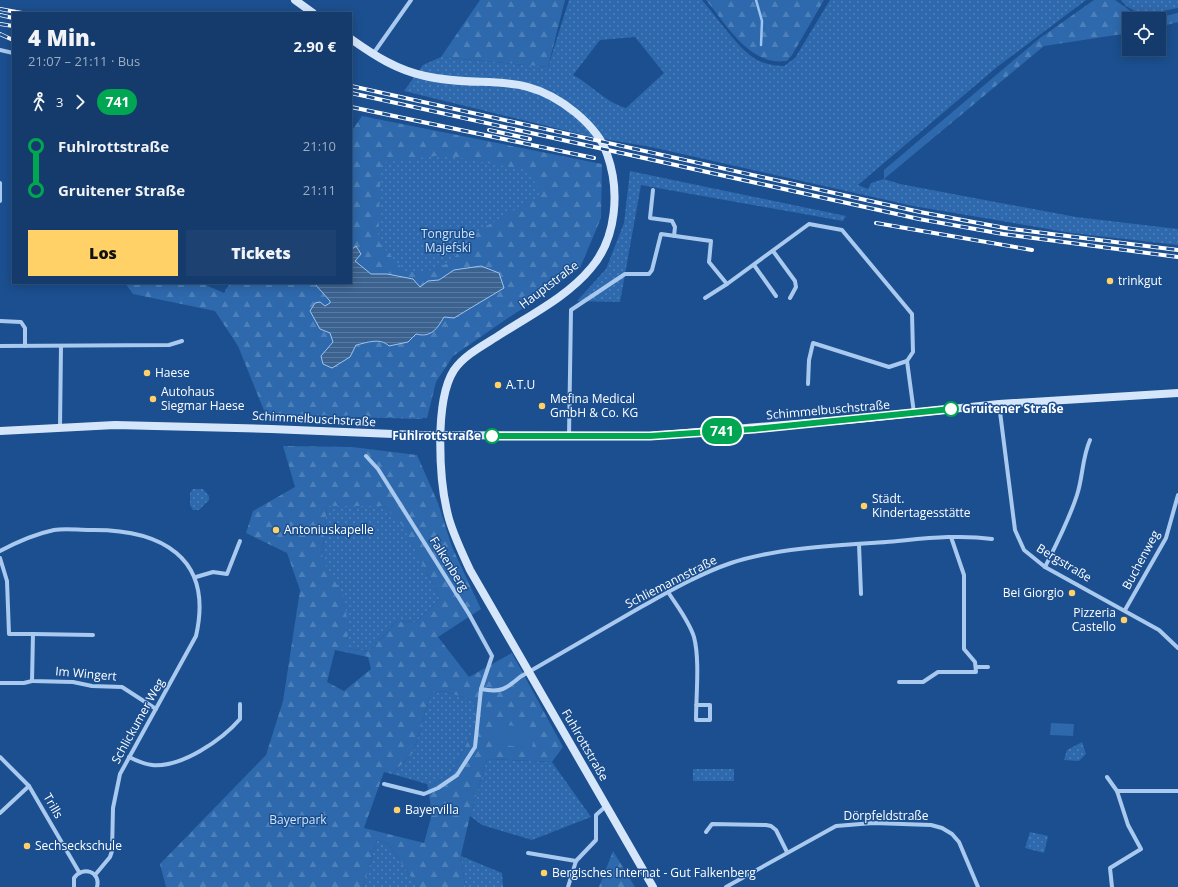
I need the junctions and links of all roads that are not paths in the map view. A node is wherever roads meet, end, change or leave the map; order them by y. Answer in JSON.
{"nodes":[{"id":1,"x":295,"y":0,"type":"edge"},
{"id":2,"x":411,"y":0,"type":"edge"},
{"id":3,"x":313,"y":12,"type":"edge"},
{"id":4,"x":352,"y":40,"type":"edge"},
{"id":5,"x":0,"y":50,"type":"edge"},
{"id":6,"x":12,"y":53,"type":"edge"},
{"id":7,"x":373,"y":55,"type":"junction"},
{"id":8,"x":0,"y":183,"type":"edge"},
{"id":9,"x":653,"y":190,"type":"dead end"},
{"id":10,"x":0,"y":201,"type":"edge"},
{"id":11,"x":674,"y":236,"type":"junction"},
{"id":12,"x":773,"y":251,"type":"junction"},
{"id":13,"x":754,"y":265,"type":"junction"},
{"id":14,"x":727,"y":284,"type":"junction"},
{"id":15,"x":776,"y":296,"type":"dead end"},
{"id":16,"x":705,"y":298,"type":"dead end"},
{"id":17,"x":790,"y":298,"type":"dead end"},
{"id":18,"x":0,"y":322,"type":"edge"},
{"id":19,"x":182,"y":341,"type":"dead end"},
{"id":20,"x":0,"y":346,"type":"edge"},
{"id":21,"x":25,"y":346,"type":"junction"},
{"id":22,"x":61,"y":346,"type":"junction"},
{"id":23,"x":907,"y":361,"type":"junction"},
{"id":24,"x":808,"y":384,"type":"dead end"},
{"id":25,"x":1178,"y":393,"type":"edge"},
{"id":26,"x":999,"y":404,"type":"junction"},
{"id":27,"x":914,"y":413,"type":"junction"},
{"id":28,"x":60,"y":427,"type":"junction"},
{"id":29,"x":0,"y":431,"type":"edge"},
{"id":30,"x":441,"y":436,"type":"junction"},
{"id":31,"x":569,"y":436,"type":"junction"},
{"id":32,"x":1090,"y":440,"type":"dead end"},
{"id":33,"x":366,"y":456,"type":"dead end"},
{"id":34,"x":1178,"y":495,"type":"edge"},
{"id":35,"x":951,"y":537,"type":"junction"},
{"id":36,"x":992,"y":539,"type":"dead end"},
{"id":37,"x":240,"y":541,"type":"dead end"},
{"id":38,"x":859,"y":544,"type":"junction"},
{"id":39,"x":0,"y":551,"type":"edge"},
{"id":40,"x":0,"y":558,"type":"edge"},
{"id":41,"x":1045,"y":567,"type":"junction"},
{"id":42,"x":196,"y":577,"type":"junction"},
{"id":43,"x":668,"y":592,"type":"junction"},
{"id":44,"x":861,"y":594,"type":"dead end"},
{"id":45,"x":1125,"y":610,"type":"junction"},
{"id":46,"x":33,"y":634,"type":"junction"},
{"id":47,"x":93,"y":635,"type":"dead end"},
{"id":48,"x":1178,"y":648,"type":"edge"},
{"id":49,"x":976,"y":667,"type":"junction"},
{"id":50,"x":988,"y":667,"type":"dead end"},
{"id":51,"x":529,"y":672,"type":"junction"},
{"id":52,"x":32,"y":681,"type":"junction"},
{"id":53,"x":0,"y":682,"type":"edge"},
{"id":54,"x":899,"y":682,"type":"dead end"},
{"id":55,"x":481,"y":689,"type":"junction"},
{"id":56,"x":240,"y":704,"type":"dead end"},
{"id":57,"x":696,"y":705,"type":"junction"},
{"id":58,"x":156,"y":709,"type":"junction"},
{"id":59,"x":0,"y":757,"type":"edge"},
{"id":60,"x":129,"y":757,"type":"junction"},
{"id":61,"x":1107,"y":777,"type":"dead end"},
{"id":62,"x":384,"y":784,"type":"dead end"},
{"id":63,"x":29,"y":786,"type":"junction"},
{"id":64,"x":1117,"y":791,"type":"junction"},
{"id":65,"x":1178,"y":791,"type":"edge"},
{"id":66,"x":607,"y":806,"type":"junction"},
{"id":67,"x":0,"y":813,"type":"edge"},
{"id":68,"x":706,"y":832,"type":"dead end"},
{"id":69,"x":787,"y":852,"type":"junction"},
{"id":70,"x":528,"y":853,"type":"dead end"},
{"id":71,"x":576,"y":861,"type":"junction"},
{"id":72,"x":79,"y":872,"type":"junction"},
{"id":73,"x":95,"y":875,"type":"junction"},
{"id":74,"x":74,"y":887,"type":"edge"},
{"id":75,"x":97,"y":887,"type":"edge"},
{"id":76,"x":568,"y":887,"type":"edge"},
{"id":77,"x":653,"y":887,"type":"edge"},
{"id":78,"x":726,"y":887,"type":"edge"},
{"id":79,"x":978,"y":887,"type":"edge"},
{"id":80,"x":1112,"y":887,"type":"edge"}],
"edges":[{"from":1,"to":3,"type":"street"},
{"from":2,"to":7,"type":"street"},
{"from":4,"to":7,"type":"street","name":"Hauptstraße"},
{"from":5,"to":6,"type":"street"},
{"from":7,"to":30,"type":"street","name":"Hauptstraße"},
{"from":8,"to":10,"type":"street"},
{"from":9,"to":11,"type":"street"},
{"from":11,"to":14,"type":"street"},
{"from":11,"to":31,"type":"street"},
{"from":12,"to":13,"type":"street"},
{"from":12,"to":17,"type":"street"},
{"from":12,"to":23,"type":"street"},
{"from":13,"to":14,"type":"street"},
{"from":13,"to":15,"type":"street"},
{"from":14,"to":16,"type":"street"},
{"from":18,"to":21,"type":"street"},
{"from":19,"to":22,"type":"street"},
{"from":20,"to":21,"type":"street"},
{"from":21,"to":22,"type":"street"},
{"from":22,"to":28,"type":"street"},
{"from":23,"to":24,"type":"street"},
{"from":23,"to":27,"type":"street"},
{"from":25,"to":26,"type":"street"},
{"from":26,"to":27,"type":"street","name":"Schimmelbuschstraße"},
{"from":26,"to":41,"type":"street","name":"Bergstraße"},
{"from":27,"to":31,"type":"street","name":"Schimmelbuschstraße"},
{"from":28,"to":29,"type":"street","name":"Schimmelbuschstraße"},
{"from":28,"to":30,"type":"street","name":"Schimmelbuschstraße"},
{"from":30,"to":31,"type":"street","name":"Schimmelbuschstraße"},
{"from":30,"to":51,"type":"street","name":"Fuhlrottstraße"},
{"from":32,"to":41,"type":"street"},
{"from":33,"to":55,"type":"street","name":"Falkenberg"},
{"from":34,"to":45,"type":"street","name":"Buchenweg"},
{"from":35,"to":36,"type":"street","name":"Schliemannstraße"},
{"from":35,"to":38,"type":"street","name":"Schliemannstraße"},
{"from":35,"to":49,"type":"street"},
{"from":37,"to":42,"type":"street"},
{"from":38,"to":43,"type":"street","name":"Schliemannstraße"},
{"from":38,"to":44,"type":"street"},
{"from":39,"to":42,"type":"street"},
{"from":40,"to":46,"type":"street"},
{"from":41,"to":45,"type":"street","name":"Bergstraße"},
{"from":42,"to":58,"type":"street","name":"Schlickumer Weg"},
{"from":43,"to":51,"type":"street","name":"Schliemannstraße"},
{"from":43,"to":57,"type":"street"},
{"from":45,"to":48,"type":"street","name":"Bergstraße"},
{"from":46,"to":47,"type":"street"},
{"from":46,"to":52,"type":"street"},
{"from":49,"to":50,"type":"street"},
{"from":49,"to":54,"type":"street"},
{"from":51,"to":55,"type":"street"},
{"from":51,"to":66,"type":"street","name":"Fuhlrottstraße"},
{"from":52,"to":53,"type":"street","name":"Im Wingert"},
{"from":52,"to":58,"type":"street","name":"Im Wingert"},
{"from":55,"to":62,"type":"street","name":"Falkenberg"},
{"from":56,"to":60,"type":"street"},
{"from":57,"to":57,"type":"street"},
{"from":58,"to":60,"type":"street","name":"Schlickumer Weg"},
{"from":59,"to":63,"type":"street","name":"Trills"},
{"from":60,"to":73,"type":"street","name":"Schlickumer Weg"},
{"from":61,"to":64,"type":"street"},
{"from":63,"to":67,"type":"street"},
{"from":63,"to":72,"type":"street","name":"Trills"},
{"from":64,"to":65,"type":"street"},
{"from":64,"to":80,"type":"street"},
{"from":66,"to":71,"type":"street"},
{"from":66,"to":77,"type":"street","name":"Fuhlrottstraße"},
{"from":68,"to":69,"type":"street"},
{"from":69,"to":78,"type":"street","name":"Dörpfeldstraße"},
{"from":69,"to":79,"type":"street","name":"Dörpfeldstraße"},
{"from":70,"to":71,"type":"street"},
{"from":71,"to":76,"type":"street"},
{"from":72,"to":73,"type":"street"},
{"from":72,"to":74,"type":"street"},
{"from":73,"to":75,"type":"street"}]}
